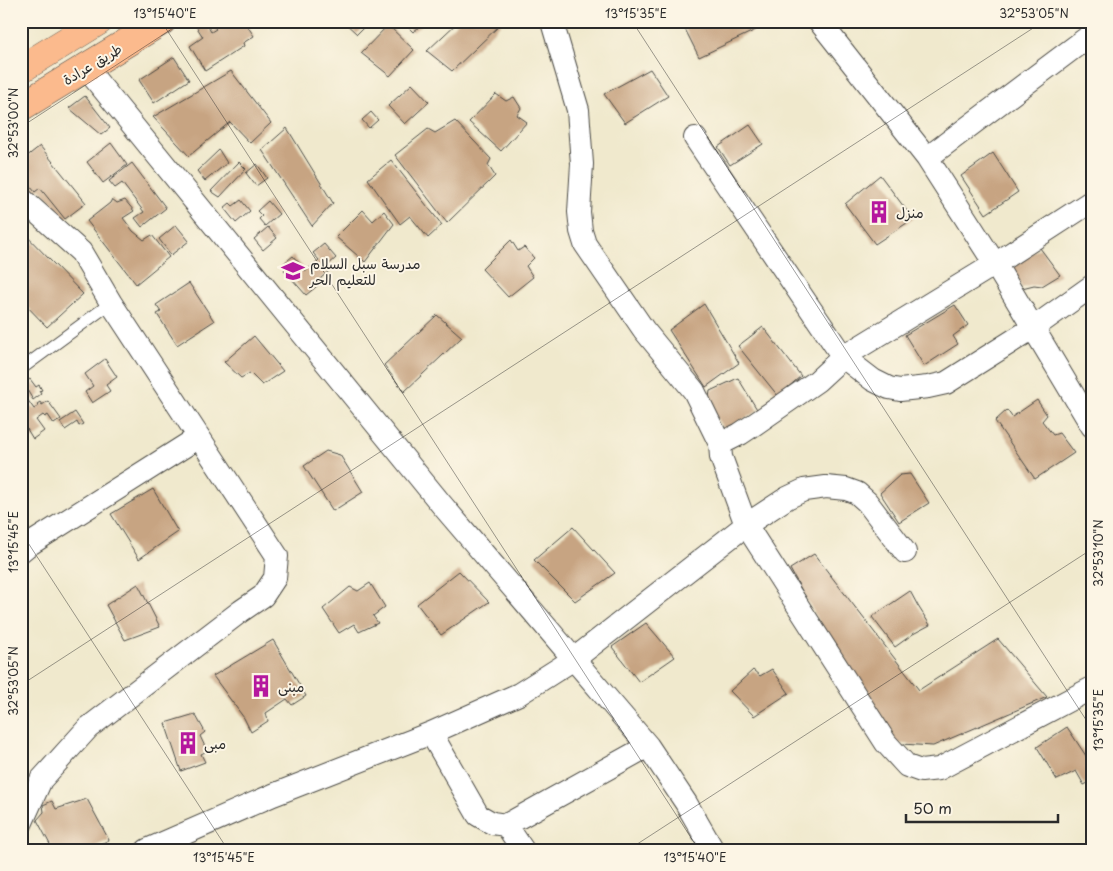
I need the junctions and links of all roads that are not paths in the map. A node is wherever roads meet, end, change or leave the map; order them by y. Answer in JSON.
{"nodes":[{"id":1,"x":99,"y":21,"type":"edge"},
{"id":2,"x":162,"y":21,"type":"edge"},
{"id":3,"x":819,"y":21,"type":"edge"},
{"id":4,"x":550,"y":22,"type":"edge"},
{"id":5,"x":1092,"y":34,"type":"edge"},
{"id":6,"x":22,"y":68,"type":"edge"},
{"id":7,"x":86,"y":68,"type":"junction"},
{"id":8,"x":21,"y":107,"type":"edge"},
{"id":9,"x":695,"y":138,"type":"dead end"},
{"id":10,"x":927,"y":158,"type":"junction"},
{"id":11,"x":21,"y":200,"type":"edge"},
{"id":12,"x":1092,"y":201,"type":"edge"},
{"id":13,"x":995,"y":264,"type":"junction"},
{"id":14,"x":1092,"y":286,"type":"edge"},
{"id":15,"x":111,"y":303,"type":"junction"},
{"id":16,"x":1033,"y":328,"type":"junction"},
{"id":17,"x":843,"y":357,"type":"junction"},
{"id":18,"x":21,"y":369,"type":"edge"},
{"id":19,"x":1092,"y":426,"type":"edge"},
{"id":20,"x":199,"y":437,"type":"junction"},
{"id":21,"x":720,"y":444,"type":"junction"},
{"id":22,"x":746,"y":525,"type":"junction"},
{"id":23,"x":21,"y":551,"type":"edge"},
{"id":24,"x":905,"y":552,"type":"dead end"},
{"id":25,"x":574,"y":660,"type":"junction"},
{"id":26,"x":1092,"y":688,"type":"edge"},
{"id":27,"x":431,"y":733,"type":"junction"},
{"id":28,"x":648,"y":746,"type":"junction"},
{"id":29,"x":21,"y":824,"type":"edge"},
{"id":30,"x":506,"y":825,"type":"junction"},
{"id":31,"x":147,"y":850,"type":"edge"},
{"id":32,"x":523,"y":850,"type":"edge"},
{"id":33,"x":713,"y":850,"type":"edge"}],
"edges":[{"from":1,"to":6,"type":"main road"},
{"from":2,"to":7,"type":"main road","name":"طريق عرادة"},
{"from":3,"to":10,"type":"street"},
{"from":4,"to":21,"type":"street"},
{"from":5,"to":10,"type":"street"},
{"from":7,"to":8,"type":"main road","name":"طريق عرادة"},
{"from":7,"to":25,"type":"street"},
{"from":9,"to":17,"type":"street"},
{"from":10,"to":13,"type":"street"},
{"from":11,"to":15,"type":"street"},
{"from":12,"to":13,"type":"street"},
{"from":13,"to":16,"type":"street"},
{"from":13,"to":17,"type":"street"},
{"from":14,"to":16,"type":"street"},
{"from":15,"to":18,"type":"lane"},
{"from":15,"to":20,"type":"street"},
{"from":16,"to":17,"type":"street"},
{"from":16,"to":19,"type":"street"},
{"from":17,"to":21,"type":"street"},
{"from":20,"to":23,"type":"street"},
{"from":20,"to":29,"type":"street"},
{"from":21,"to":22,"type":"street"},
{"from":22,"to":24,"type":"street"},
{"from":22,"to":25,"type":"street"},
{"from":22,"to":26,"type":"street"},
{"from":25,"to":27,"type":"street"},
{"from":25,"to":28,"type":"street"},
{"from":27,"to":30,"type":"street"},
{"from":27,"to":31,"type":"street"},
{"from":28,"to":30,"type":"street"},
{"from":28,"to":33,"type":"street"},
{"from":30,"to":32,"type":"street"}]}
